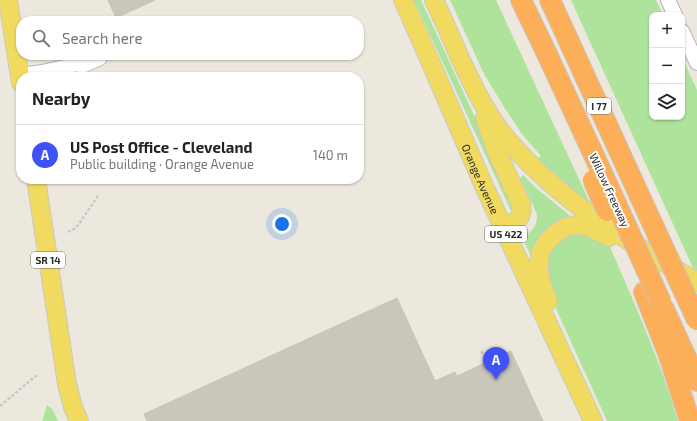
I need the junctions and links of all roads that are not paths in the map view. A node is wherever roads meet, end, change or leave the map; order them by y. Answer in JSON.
{"nodes":[{"id":1,"x":8,"y":0,"type":"edge"},
{"id":2,"x":403,"y":0,"type":"edge"},
{"id":3,"x":434,"y":0,"type":"edge"},
{"id":4,"x":515,"y":0,"type":"edge"},
{"id":5,"x":521,"y":0,"type":"edge"},
{"id":6,"x":550,"y":0,"type":"edge"},
{"id":7,"x":668,"y":0,"type":"edge"},
{"id":8,"x":674,"y":12,"type":"edge"},
{"id":9,"x":685,"y":36,"type":"edge"},
{"id":10,"x":16,"y":53,"type":"edge"},
{"id":11,"x":695,"y":53,"type":"edge"},
{"id":12,"x":17,"y":60,"type":"edge"},
{"id":13,"x":80,"y":60,"type":"edge"},
{"id":14,"x":96,"y":60,"type":"edge"},
{"id":15,"x":78,"y":64,"type":"junction"},
{"id":16,"x":19,"y":72,"type":"edge"},
{"id":17,"x":42,"y":72,"type":"edge"},
{"id":18,"x":470,"y":78,"type":"junction"},
{"id":19,"x":37,"y":184,"type":"edge"},
{"id":20,"x":601,"y":185,"type":"junction"},
{"id":21,"x":503,"y":228,"type":"junction"},
{"id":22,"x":666,"y":264,"type":"junction"},
{"id":23,"x":697,"y":282,"type":"edge"},
{"id":24,"x":697,"y":320,"type":"edge"},
{"id":25,"x":697,"y":381,"type":"edge"},
{"id":26,"x":78,"y":421,"type":"edge"},
{"id":27,"x":593,"y":421,"type":"edge"},
{"id":28,"x":602,"y":421,"type":"edge"},
{"id":29,"x":690,"y":421,"type":"edge"}],
"edges":[{"from":1,"to":10,"type":"main road"},
{"from":2,"to":21,"type":"main road","name":"Orange Avenue","number":"US 422"},
{"from":3,"to":18,"type":"main road"},
{"from":4,"to":20,"type":"highway"},
{"from":5,"to":20,"type":"highway","name":"Willow Freeway","number":"I 77"},
{"from":6,"to":24,"type":"highway","number":"I 77","bridge":true},
{"from":7,"to":8,"type":"street"},
{"from":9,"to":11,"type":"street"},
{"from":12,"to":16,"type":"main road"},
{"from":13,"to":15,"type":"street"},
{"from":14,"to":15,"type":"street"},
{"from":15,"to":17,"type":"street"},
{"from":18,"to":21,"type":"main road"},
{"from":18,"to":22,"type":"main road"},
{"from":19,"to":26,"type":"main road","number":"SR 14"},
{"from":20,"to":25,"type":"highway","name":"Willow Freeway","number":"I 77","bridge":true},
{"from":20,"to":29,"type":"highway","bridge":true},
{"from":21,"to":27,"type":"main road","name":"Orange Avenue","number":"US 422"},
{"from":22,"to":23,"type":"main road"},
{"from":22,"to":28,"type":"main road"}]}
